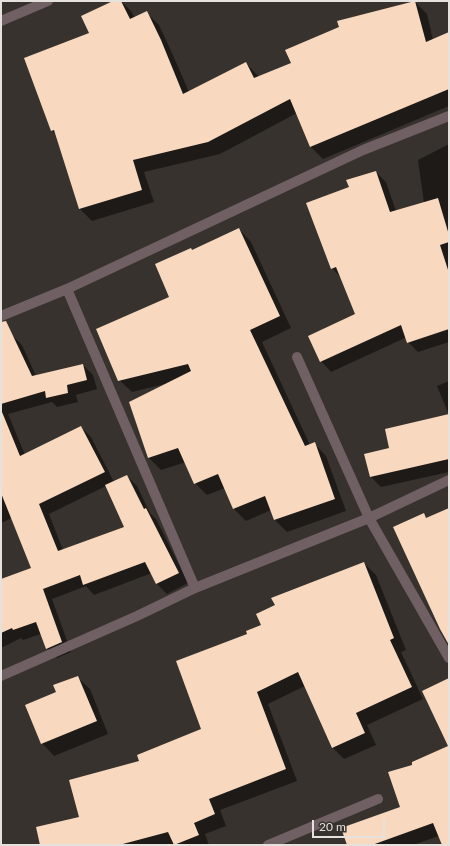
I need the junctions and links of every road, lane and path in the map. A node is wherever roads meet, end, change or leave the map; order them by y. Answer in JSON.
{"nodes":[{"id":1,"x":48,"y":1,"type":"edge"},
{"id":2,"x":1,"y":21,"type":"edge"},
{"id":3,"x":449,"y":116,"type":"edge"},
{"id":4,"x":67,"y":289,"type":"junction"},
{"id":5,"x":1,"y":316,"type":"edge"},
{"id":6,"x":297,"y":357,"type":"dead end"},
{"id":7,"x":449,"y":480,"type":"edge"},
{"id":8,"x":369,"y":518,"type":"junction"},
{"id":9,"x":196,"y":588,"type":"junction"},
{"id":10,"x":449,"y":658,"type":"edge"},
{"id":11,"x":1,"y":676,"type":"edge"},
{"id":12,"x":378,"y":799,"type":"dead end"},
{"id":13,"x":268,"y":845,"type":"edge"}],
"edges":[{"from":1,"to":2,"type":"street"},
{"from":3,"to":4,"type":"street"},
{"from":4,"to":5,"type":"street"},
{"from":4,"to":9,"type":"street"},
{"from":6,"to":8,"type":"street"},
{"from":7,"to":8,"type":"street"},
{"from":8,"to":9,"type":"street"},
{"from":8,"to":10,"type":"street"},
{"from":9,"to":11,"type":"street"},
{"from":12,"to":13,"type":"street"}]}
